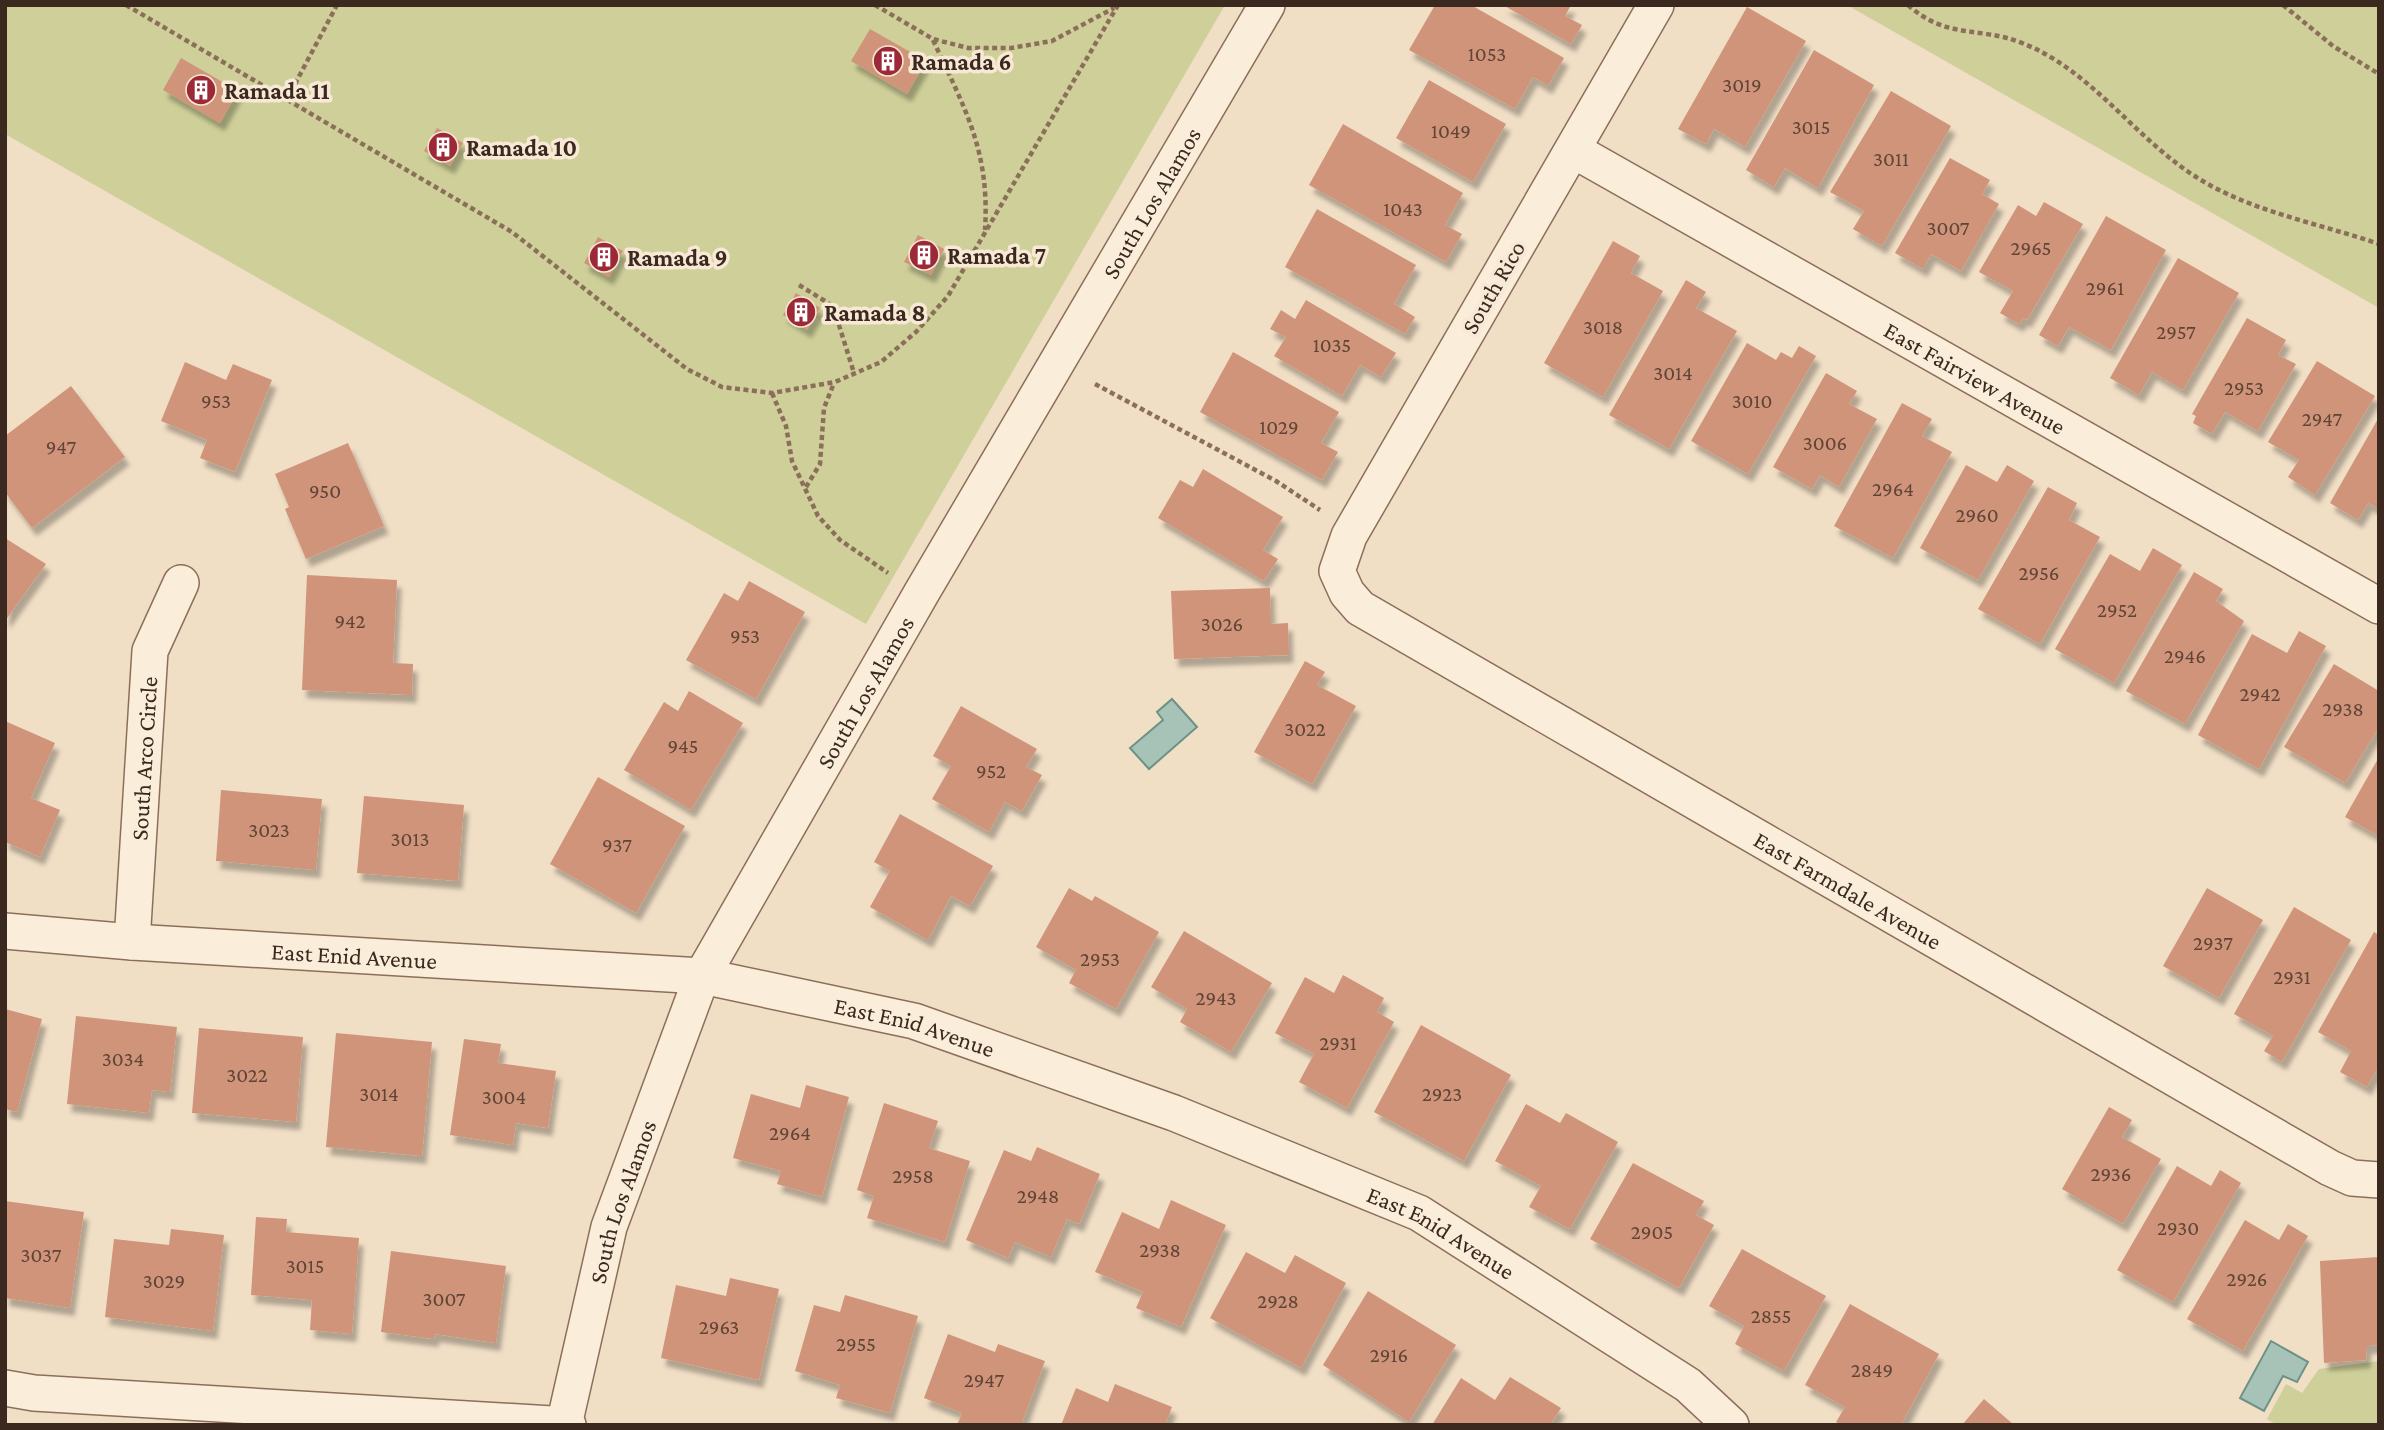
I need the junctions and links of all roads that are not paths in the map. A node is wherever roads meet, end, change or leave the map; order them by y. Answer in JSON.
{"nodes":[{"id":1,"x":1268,"y":5,"type":"edge"},
{"id":2,"x":1656,"y":5,"type":"edge"},
{"id":3,"x":1573,"y":150,"type":"junction"},
{"id":4,"x":1338,"y":571,"type":"joint"},
{"id":5,"x":181,"y":583,"type":"dead end"},
{"id":6,"x":2379,"y":606,"type":"edge"},
{"id":7,"x":5,"y":931,"type":"edge"},
{"id":8,"x":132,"y":942,"type":"junction"},
{"id":9,"x":702,"y":976,"type":"junction"},
{"id":10,"x":2379,"y":1180,"type":"edge"},
{"id":11,"x":5,"y":1388,"type":"edge"},
{"id":12,"x":566,"y":1424,"type":"edge"},
{"id":13,"x":1731,"y":1425,"type":"edge"}],
"edges":[{"from":1,"to":9,"type":"street","name":"South Los Alamos"},
{"from":2,"to":3,"type":"street","name":"South Rico"},
{"from":3,"to":4,"type":"street","name":"South Rico"},
{"from":3,"to":6,"type":"street","name":"East Fairview Avenue"},
{"from":4,"to":10,"type":"street","name":"East Farmdale Avenue"},
{"from":5,"to":8,"type":"street","name":"South Arco Circle"},
{"from":7,"to":8,"type":"street","name":"East Enid Avenue"},
{"from":8,"to":9,"type":"street","name":"East Enid Avenue"},
{"from":9,"to":12,"type":"street","name":"South Los Alamos"},
{"from":9,"to":13,"type":"street","name":"East Enid Avenue"},
{"from":11,"to":12,"type":"street"}]}
